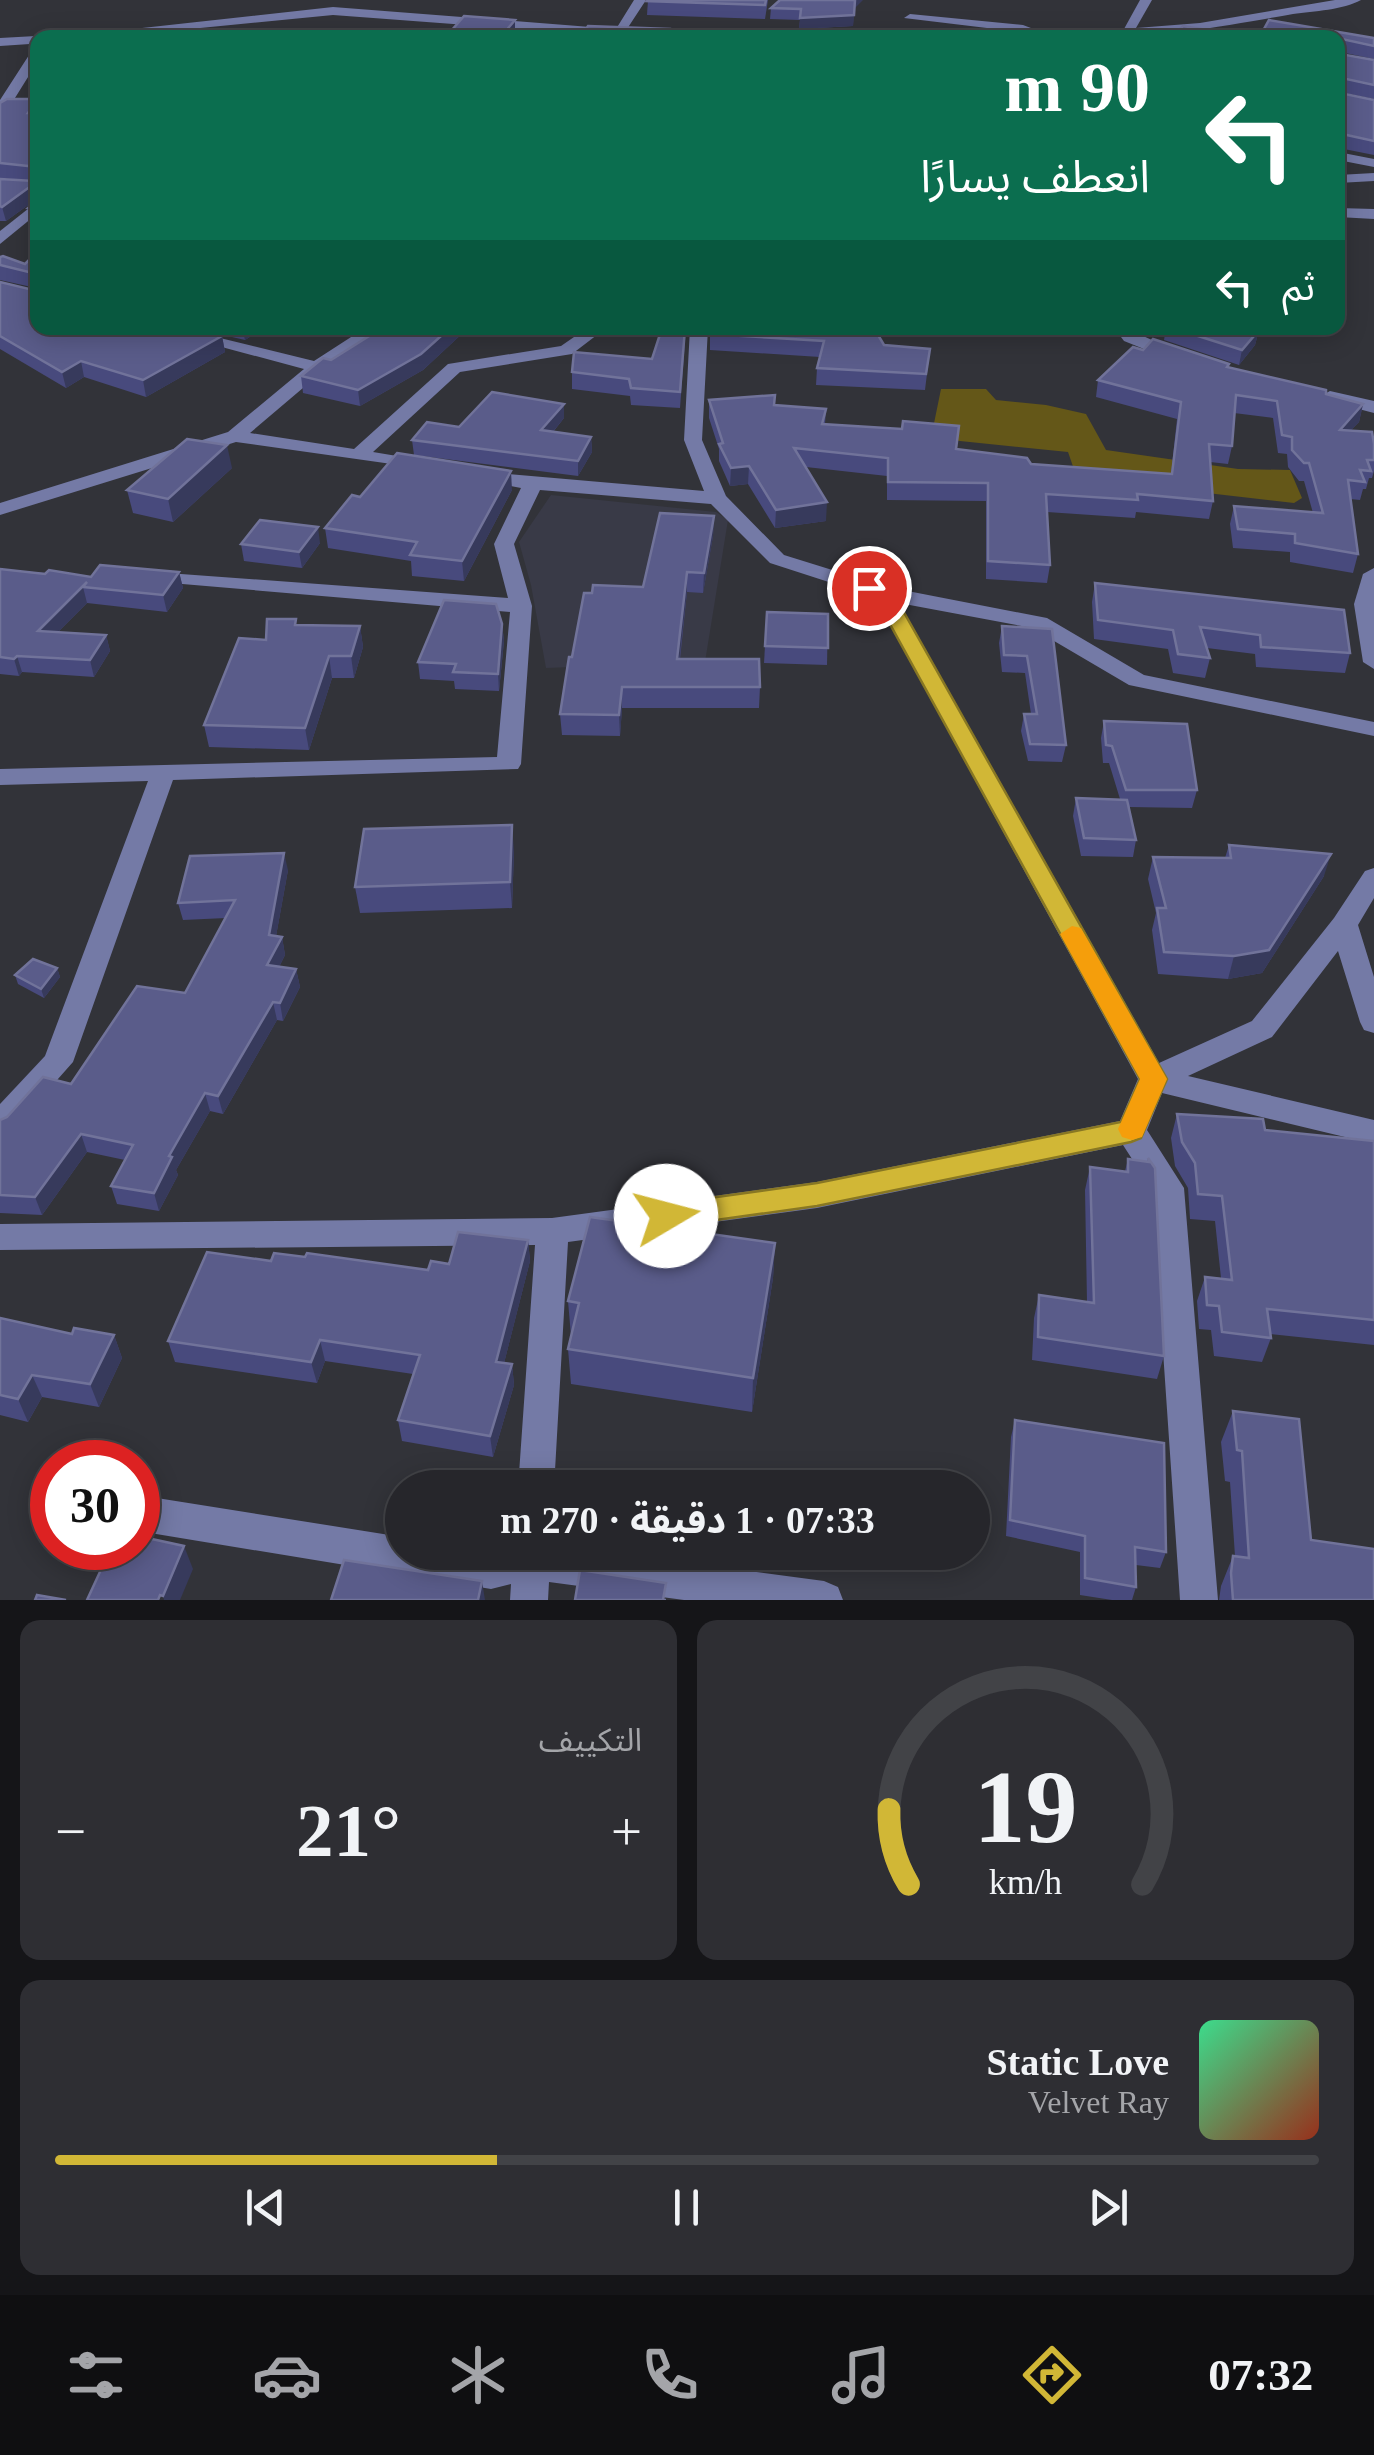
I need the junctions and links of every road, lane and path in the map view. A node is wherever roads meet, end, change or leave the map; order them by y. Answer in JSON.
{"nodes":[{"id":1,"x":640,"y":0,"type":"edge"},
{"id":2,"x":1146,"y":0,"type":"edge"},
{"id":3,"x":1355,"y":0,"type":"edge"},
{"id":4,"x":338,"y":6,"type":"edge"},
{"id":5,"x":473,"y":16,"type":"junction"},
{"id":6,"x":910,"y":18,"type":"dead end"},
{"id":7,"x":1177,"y":29,"type":"junction"},
{"id":8,"x":127,"y":30,"type":"edge"},
{"id":9,"x":459,"y":30,"type":"edge"},
{"id":10,"x":610,"y":30,"type":"edge"},
{"id":11,"x":621,"y":30,"type":"edge"},
{"id":12,"x":1026,"y":30,"type":"edge"},
{"id":13,"x":1129,"y":30,"type":"edge"},
{"id":14,"x":1161,"y":30,"type":"edge"},
{"id":15,"x":1181,"y":30,"type":"edge"},
{"id":16,"x":30,"y":40,"type":"edge"},
{"id":17,"x":0,"y":42,"type":"edge"},
{"id":18,"x":30,"y":75,"type":"edge"},
{"id":19,"x":0,"y":111,"type":"edge"},
{"id":20,"x":1345,"y":158,"type":"edge"},
{"id":21,"x":1374,"y":164,"type":"edge"},
{"id":22,"x":1345,"y":178,"type":"edge"},
{"id":23,"x":1374,"y":178,"type":"edge"},
{"id":24,"x":30,"y":212,"type":"edge"},
{"id":25,"x":1345,"y":212,"type":"edge"},
{"id":26,"x":1374,"y":214,"type":"edge"},
{"id":27,"x":0,"y":239,"type":"edge"},
{"id":28,"x":188,"y":335,"type":"edge"},
{"id":29,"x":365,"y":335,"type":"edge"},
{"id":30,"x":587,"y":335,"type":"edge"},
{"id":31,"x":699,"y":335,"type":"edge"},
{"id":32,"x":1131,"y":335,"type":"edge"},
{"id":33,"x":1199,"y":365,"type":"edge"},
{"id":34,"x":317,"y":367,"type":"junction"},
{"id":35,"x":1316,"y":393,"type":"edge"},
{"id":36,"x":1374,"y":407,"type":"edge"},
{"id":37,"x":235,"y":436,"type":"junction"},
{"id":38,"x":358,"y":455,"type":"junction"},
{"id":39,"x":533,"y":484,"type":"junction"},
{"id":40,"x":718,"y":498,"type":"junction"},
{"id":41,"x":0,"y":509,"type":"edge"},
{"id":42,"x":118,"y":573,"type":"edge"},
{"id":43,"x":1374,"y":574,"type":"edge"},
{"id":44,"x":883,"y":593,"type":"junction"},
{"id":45,"x":521,"y":606,"type":"junction"},
{"id":46,"x":1374,"y":662,"type":"edge"},
{"id":47,"x":1374,"y":729,"type":"edge"},
{"id":48,"x":163,"y":775,"type":"junction"},
{"id":49,"x":0,"y":777,"type":"edge"},
{"id":50,"x":1374,"y":877,"type":"edge"},
{"id":51,"x":1344,"y":925,"type":"junction"},
{"id":52,"x":1374,"y":1022,"type":"edge"},
{"id":53,"x":1153,"y":1079,"type":"junction"},
{"id":54,"x":0,"y":1124,"type":"edge"},
{"id":55,"x":1131,"y":1131,"type":"junction"},
{"id":56,"x":1374,"y":1132,"type":"edge"},
{"id":57,"x":552,"y":1231,"type":"junction"},
{"id":58,"x":0,"y":1236,"type":"edge"},
{"id":59,"x":537,"y":1470,"type":"edge"},
{"id":60,"x":160,"y":1517,"type":"edge"},
{"id":61,"x":385,"y":1553,"type":"edge"},
{"id":62,"x":531,"y":1570,"type":"edge"},
{"id":63,"x":620,"y":1570,"type":"edge"},
{"id":64,"x":529,"y":1600,"type":"edge"},
{"id":65,"x":824,"y":1600,"type":"edge"},
{"id":66,"x":1200,"y":1600,"type":"edge"}],
"edges":[{"from":1,"to":11,"type":"street"},
{"from":2,"to":13,"type":"street"},
{"from":3,"to":7,"type":"street"},
{"from":4,"to":5,"type":"street"},
{"from":4,"to":8,"type":"street"},
{"from":5,"to":9,"type":"street"},
{"from":5,"to":10,"type":"street"},
{"from":6,"to":12,"type":"street"},
{"from":7,"to":14,"type":"street"},
{"from":7,"to":15,"type":"street"},
{"from":16,"to":17,"type":"street"},
{"from":18,"to":19,"type":"street"},
{"from":20,"to":21,"type":"street"},
{"from":22,"to":23,"type":"street"},
{"from":24,"to":27,"type":"street"},
{"from":25,"to":26,"type":"street"},
{"from":28,"to":34,"type":"street"},
{"from":29,"to":34,"type":"street"},
{"from":30,"to":38,"type":"street"},
{"from":31,"to":40,"type":"street"},
{"from":32,"to":33,"type":"street"},
{"from":34,"to":37,"type":"street"},
{"from":35,"to":36,"type":"street"},
{"from":37,"to":38,"type":"street"},
{"from":37,"to":41,"type":"street"},
{"from":38,"to":39,"type":"street"},
{"from":39,"to":40,"type":"street"},
{"from":39,"to":45,"type":"street"},
{"from":40,"to":44,"type":"street"},
{"from":42,"to":45,"type":"street"},
{"from":43,"to":46,"type":"street"},
{"from":44,"to":47,"type":"street"},
{"from":44,"to":53,"type":"street"},
{"from":45,"to":48,"type":"street"},
{"from":48,"to":49,"type":"street"},
{"from":48,"to":54,"type":"street"},
{"from":50,"to":51,"type":"street"},
{"from":51,"to":52,"type":"street"},
{"from":51,"to":53,"type":"street"},
{"from":53,"to":55,"type":"street"},
{"from":53,"to":56,"type":"street"},
{"from":55,"to":57,"type":"street"},
{"from":55,"to":66,"type":"street"},
{"from":57,"to":58,"type":"street"},
{"from":57,"to":59,"type":"street"},
{"from":60,"to":61,"type":"street"},
{"from":62,"to":64,"type":"street"},
{"from":63,"to":65,"type":"street"}]}
